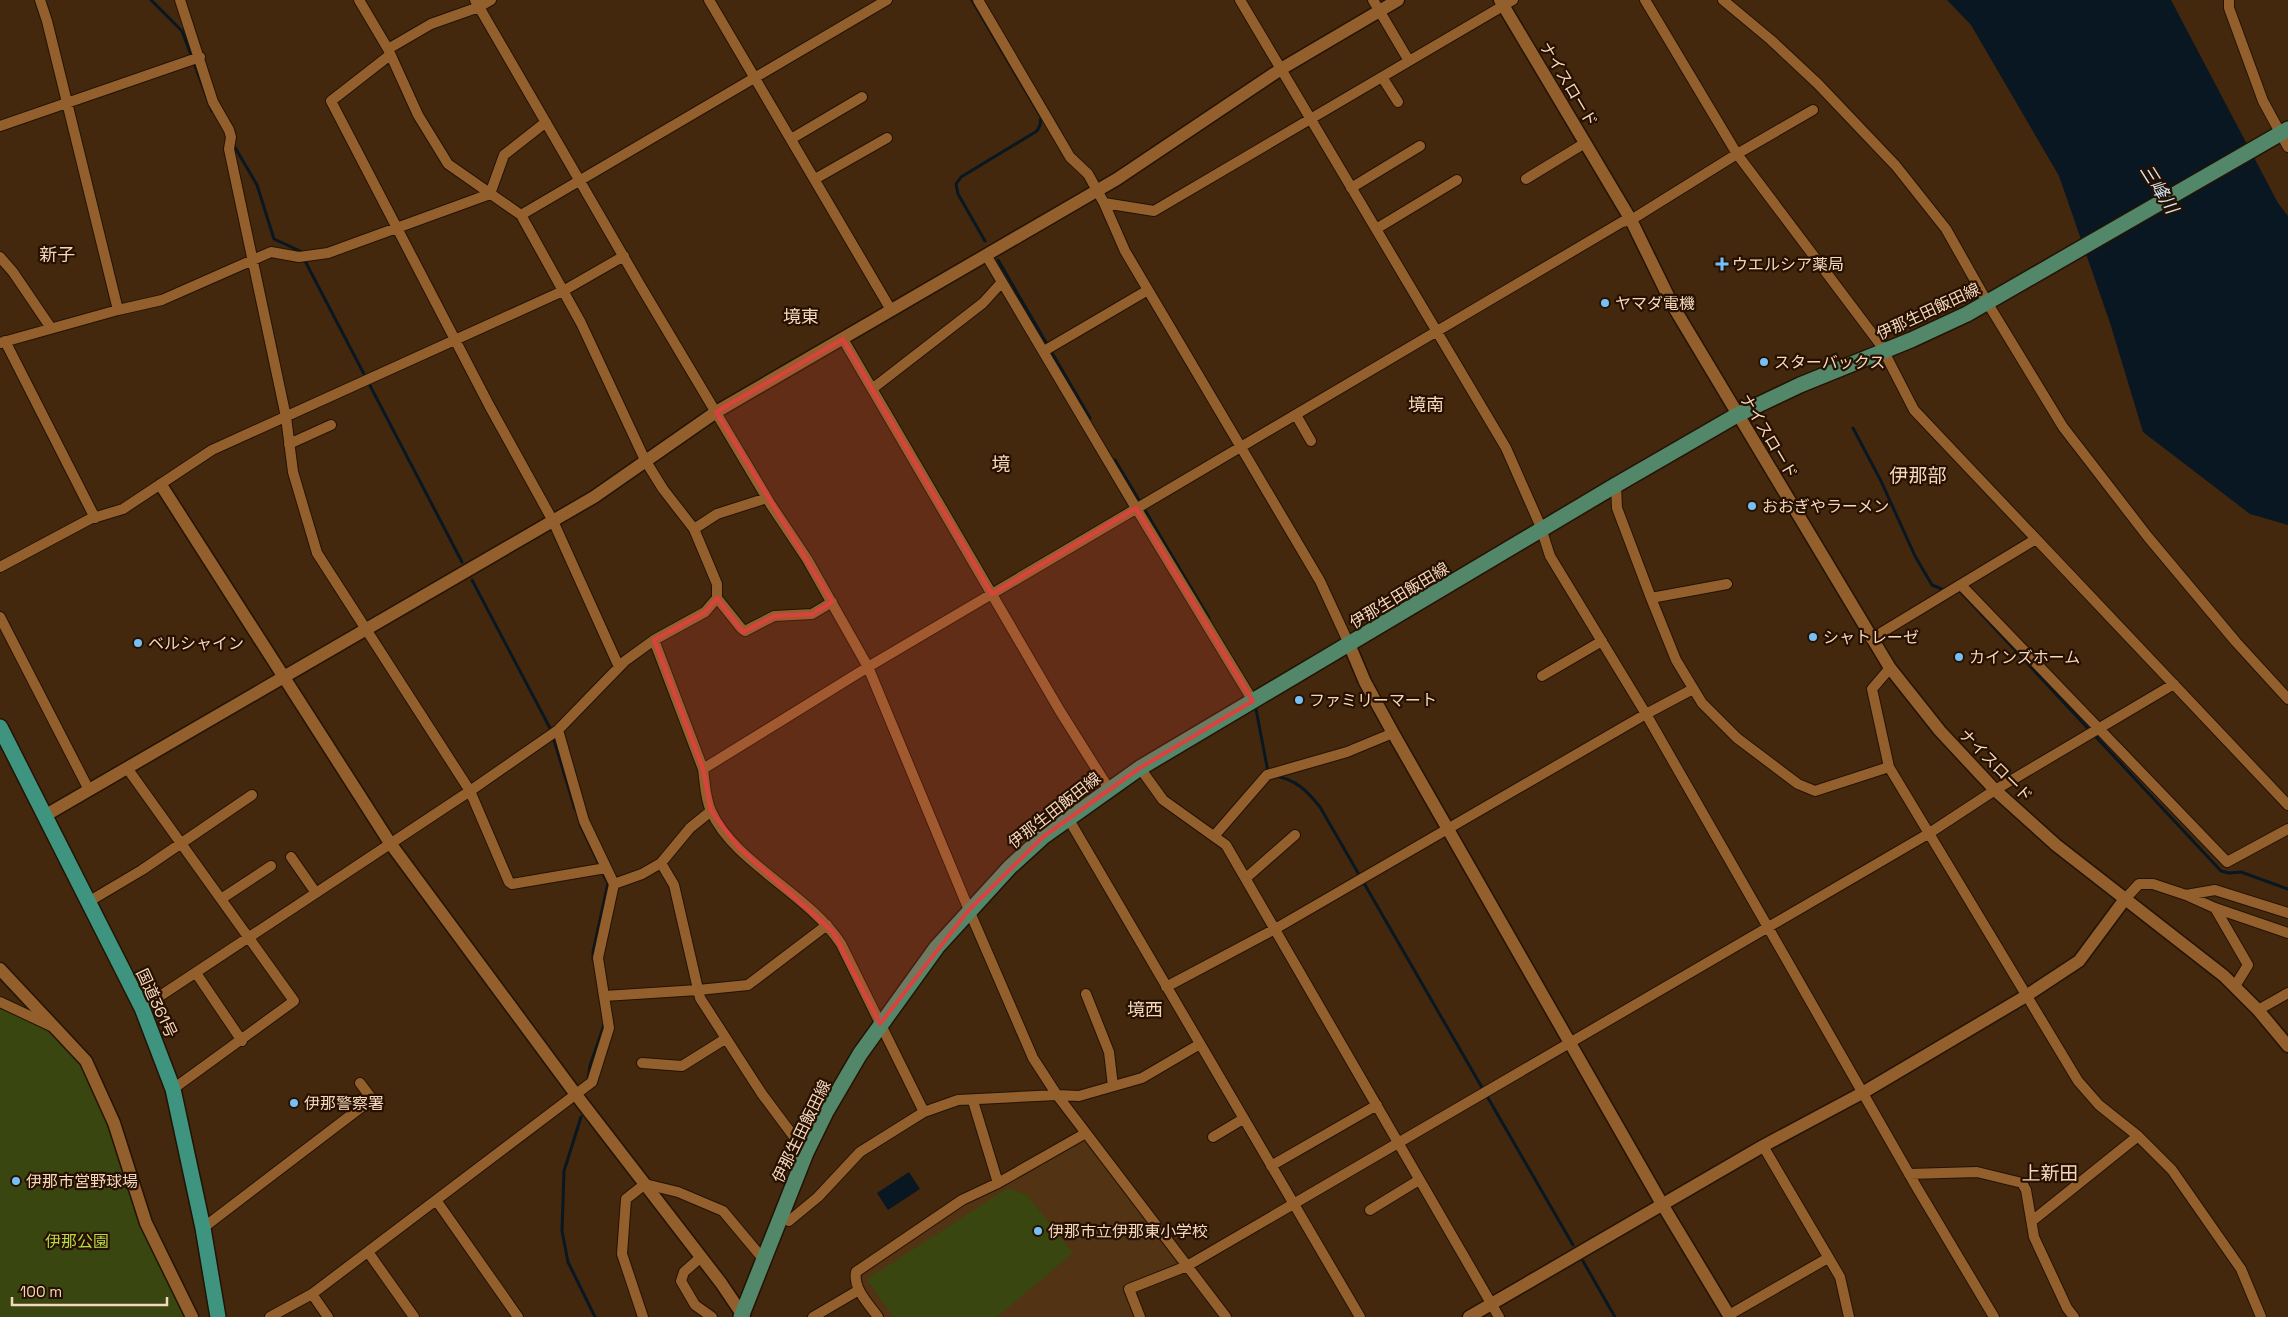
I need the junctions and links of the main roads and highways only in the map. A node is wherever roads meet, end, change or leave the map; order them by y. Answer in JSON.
{"nodes":[{"id":1,"x":2282,"y":133,"type":"edge"},
{"id":2,"x":0,"y":726,"type":"edge"},
{"id":3,"x":743,"y":1316,"type":"edge"},
{"id":4,"x":218,"y":1317,"type":"edge"}],
"edges":[{"from":1,"to":3,"type":"main road","name":"伊那生田飯田線"},
{"from":2,"to":4,"type":"highway","name":"国道361号"}]}
